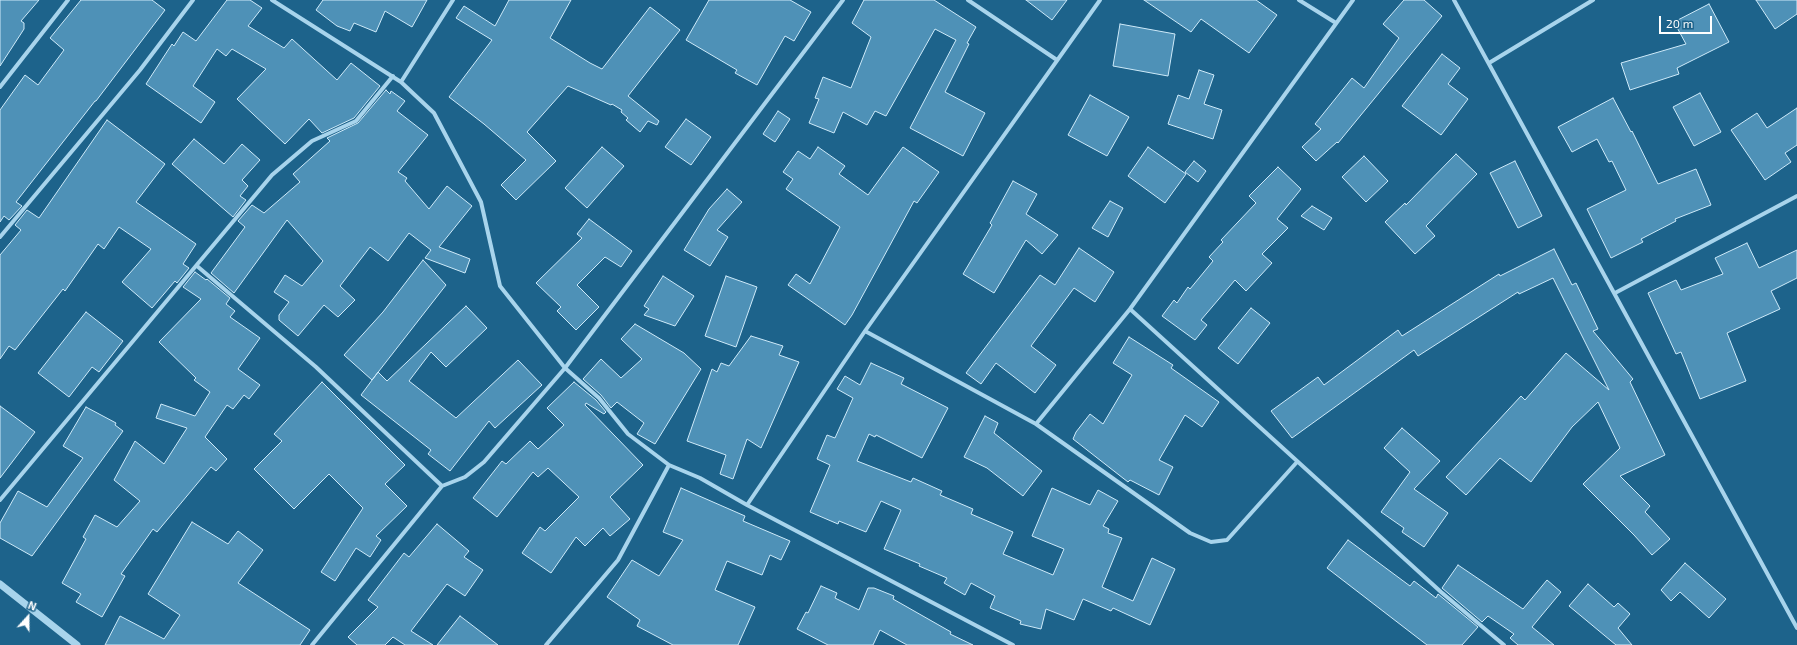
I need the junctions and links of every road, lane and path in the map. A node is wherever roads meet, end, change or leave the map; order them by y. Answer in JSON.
{"nodes":[{"id":1,"x":68,"y":0,"type":"edge"},
{"id":2,"x":193,"y":0,"type":"edge"},
{"id":3,"x":453,"y":0,"type":"edge"},
{"id":4,"x":843,"y":0,"type":"edge"},
{"id":5,"x":968,"y":0,"type":"edge"},
{"id":6,"x":1100,"y":0,"type":"edge"},
{"id":7,"x":1299,"y":0,"type":"edge"},
{"id":8,"x":1353,"y":0,"type":"edge"},
{"id":9,"x":1454,"y":0,"type":"edge"},
{"id":10,"x":1593,"y":0,"type":"edge"},
{"id":11,"x":275,"y":1,"type":"edge"},
{"id":12,"x":1336,"y":23,"type":"junction"},
{"id":13,"x":1057,"y":60,"type":"junction"},
{"id":14,"x":1489,"y":63,"type":"junction"},
{"id":15,"x":393,"y":76,"type":"junction"},
{"id":16,"x":401,"y":82,"type":"junction"},
{"id":17,"x":0,"y":87,"type":"edge"},
{"id":18,"x":1797,"y":196,"type":"edge"},
{"id":19,"x":0,"y":237,"type":"edge"},
{"id":20,"x":197,"y":266,"type":"junction"},
{"id":21,"x":1615,"y":293,"type":"junction"},
{"id":22,"x":1130,"y":309,"type":"junction"},
{"id":23,"x":865,"y":331,"type":"junction"},
{"id":24,"x":564,"y":368,"type":"junction"},
{"id":25,"x":1036,"y":424,"type":"junction"},
{"id":26,"x":1297,"y":462,"type":"junction"},
{"id":27,"x":670,"y":465,"type":"junction"},
{"id":28,"x":442,"y":486,"type":"junction"},
{"id":29,"x":0,"y":500,"type":"edge"},
{"id":30,"x":747,"y":505,"type":"junction"},
{"id":31,"x":0,"y":584,"type":"edge"},
{"id":32,"x":1797,"y":628,"type":"edge"},
{"id":33,"x":77,"y":645,"type":"edge"},
{"id":34,"x":312,"y":645,"type":"edge"},
{"id":35,"x":546,"y":645,"type":"edge"},
{"id":36,"x":1014,"y":645,"type":"edge"},
{"id":37,"x":1504,"y":645,"type":"edge"}],
"edges":[{"from":1,"to":17,"type":"street"},
{"from":2,"to":19,"type":"street"},
{"from":3,"to":16,"type":"street"},
{"from":4,"to":24,"type":"street"},
{"from":5,"to":13,"type":"street"},
{"from":6,"to":13,"type":"street"},
{"from":7,"to":12,"type":"street"},
{"from":8,"to":12,"type":"street"},
{"from":9,"to":14,"type":"street"},
{"from":10,"to":14,"type":"street"},
{"from":11,"to":15,"type":"street"},
{"from":12,"to":22,"type":"street"},
{"from":13,"to":23,"type":"street"},
{"from":14,"to":21,"type":"street"},
{"from":15,"to":16,"type":"street"},
{"from":15,"to":20,"type":"street"},
{"from":16,"to":24,"type":"street"},
{"from":18,"to":21,"type":"street"},
{"from":20,"to":28,"type":"street"},
{"from":20,"to":29,"type":"street"},
{"from":21,"to":32,"type":"street"},
{"from":22,"to":25,"type":"street"},
{"from":22,"to":26,"type":"street"},
{"from":23,"to":25,"type":"street"},
{"from":23,"to":30,"type":"street"},
{"from":24,"to":27,"type":"street"},
{"from":24,"to":28,"type":"street"},
{"from":25,"to":26,"type":"street"},
{"from":26,"to":37,"type":"street"},
{"from":27,"to":30,"type":"street"},
{"from":27,"to":35,"type":"street"},
{"from":28,"to":34,"type":"street"},
{"from":30,"to":36,"type":"street"},
{"from":31,"to":33,"type":"street"}]}
